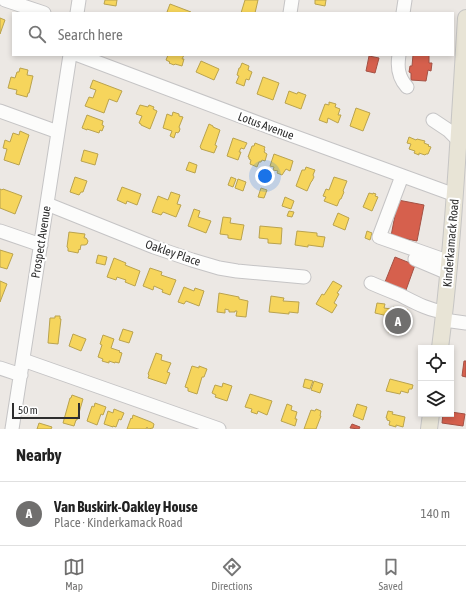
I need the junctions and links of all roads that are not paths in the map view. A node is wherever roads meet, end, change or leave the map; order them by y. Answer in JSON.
{"nodes":[{"id":1,"x":5,"y":0,"type":"edge"},
{"id":2,"x":79,"y":0,"type":"edge"},
{"id":3,"x":292,"y":0,"type":"edge"},
{"id":4,"x":405,"y":0,"type":"edge"},
{"id":5,"x":41,"y":12,"type":"edge"},
{"id":6,"x":77,"y":12,"type":"edge"},
{"id":7,"x":290,"y":12,"type":"edge"},
{"id":8,"x":403,"y":12,"type":"edge"},
{"id":9,"x":466,"y":18,"type":"edge"},
{"id":10,"x":70,"y":56,"type":"edge"},
{"id":11,"x":81,"y":56,"type":"edge"},
{"id":12,"x":399,"y":56,"type":"edge"},
{"id":13,"x":407,"y":87,"type":"dead end"},
{"id":14,"x":0,"y":111,"type":"edge"},
{"id":15,"x":462,"y":119,"type":"edge"},
{"id":16,"x":58,"y":132,"type":"junction"},
{"id":17,"x":458,"y":141,"type":"junction"},
{"id":18,"x":402,"y":176,"type":"junction"},
{"id":19,"x":455,"y":195,"type":"junction"},
{"id":20,"x":47,"y":204,"type":"junction"},
{"id":21,"x":0,"y":231,"type":"edge"},
{"id":22,"x":41,"y":245,"type":"junction"},
{"id":23,"x":384,"y":248,"type":"dead end"},
{"id":24,"x":449,"y":267,"type":"junction"},
{"id":25,"x":304,"y":277,"type":"dead end"},
{"id":26,"x":371,"y":283,"type":"dead end"},
{"id":27,"x":444,"y":316,"type":"junction"},
{"id":28,"x":466,"y":323,"type":"edge"},
{"id":29,"x":440,"y":345,"type":"edge"},
{"id":30,"x":23,"y":360,"type":"junction"},
{"id":31,"x":0,"y":368,"type":"edge"},
{"id":32,"x":21,"y":375,"type":"junction"},
{"id":33,"x":431,"y":417,"type":"edge"},
{"id":34,"x":12,"y":429,"type":"edge"},
{"id":35,"x":219,"y":429,"type":"edge"},
{"id":36,"x":429,"y":429,"type":"edge"}],
"edges":[{"from":1,"to":5,"type":"street"},
{"from":2,"to":6,"type":"street"},
{"from":3,"to":7,"type":"street"},
{"from":4,"to":8,"type":"street"},
{"from":9,"to":15,"type":"main road","name":"Kinderkamack Road"},
{"from":10,"to":16,"type":"street","name":"Prospect Avenue"},
{"from":11,"to":18,"type":"street","name":"Lotus Avenue"},
{"from":12,"to":13,"type":"street"},
{"from":14,"to":16,"type":"street"},
{"from":15,"to":17,"type":"main road","name":"Kinderkamack Road"},
{"from":15,"to":17,"type":"street"},
{"from":16,"to":20,"type":"street","name":"Prospect Avenue"},
{"from":17,"to":19,"type":"main road","name":"Kinderkamack Road"},
{"from":18,"to":19,"type":"street","name":"Lotus Avenue"},
{"from":18,"to":24,"type":"street"},
{"from":19,"to":24,"type":"main road","name":"Kinderkamack Road"},
{"from":20,"to":22,"type":"street","name":"Prospect Avenue"},
{"from":20,"to":25,"type":"street","name":"Oakley Place"},
{"from":21,"to":22,"type":"street"},
{"from":22,"to":30,"type":"street","name":"Prospect Avenue"},
{"from":23,"to":24,"type":"street"},
{"from":24,"to":27,"type":"main road","name":"Kinderkamack Road"},
{"from":26,"to":27,"type":"street"},
{"from":27,"to":28,"type":"street"},
{"from":27,"to":29,"type":"main road","name":"Kinderkamack Road"},
{"from":30,"to":32,"type":"street","name":"Prospect Avenue"},
{"from":30,"to":35,"type":"street"},
{"from":31,"to":32,"type":"street"},
{"from":32,"to":34,"type":"street","name":"Prospect Avenue"},
{"from":33,"to":36,"type":"main road"}]}
